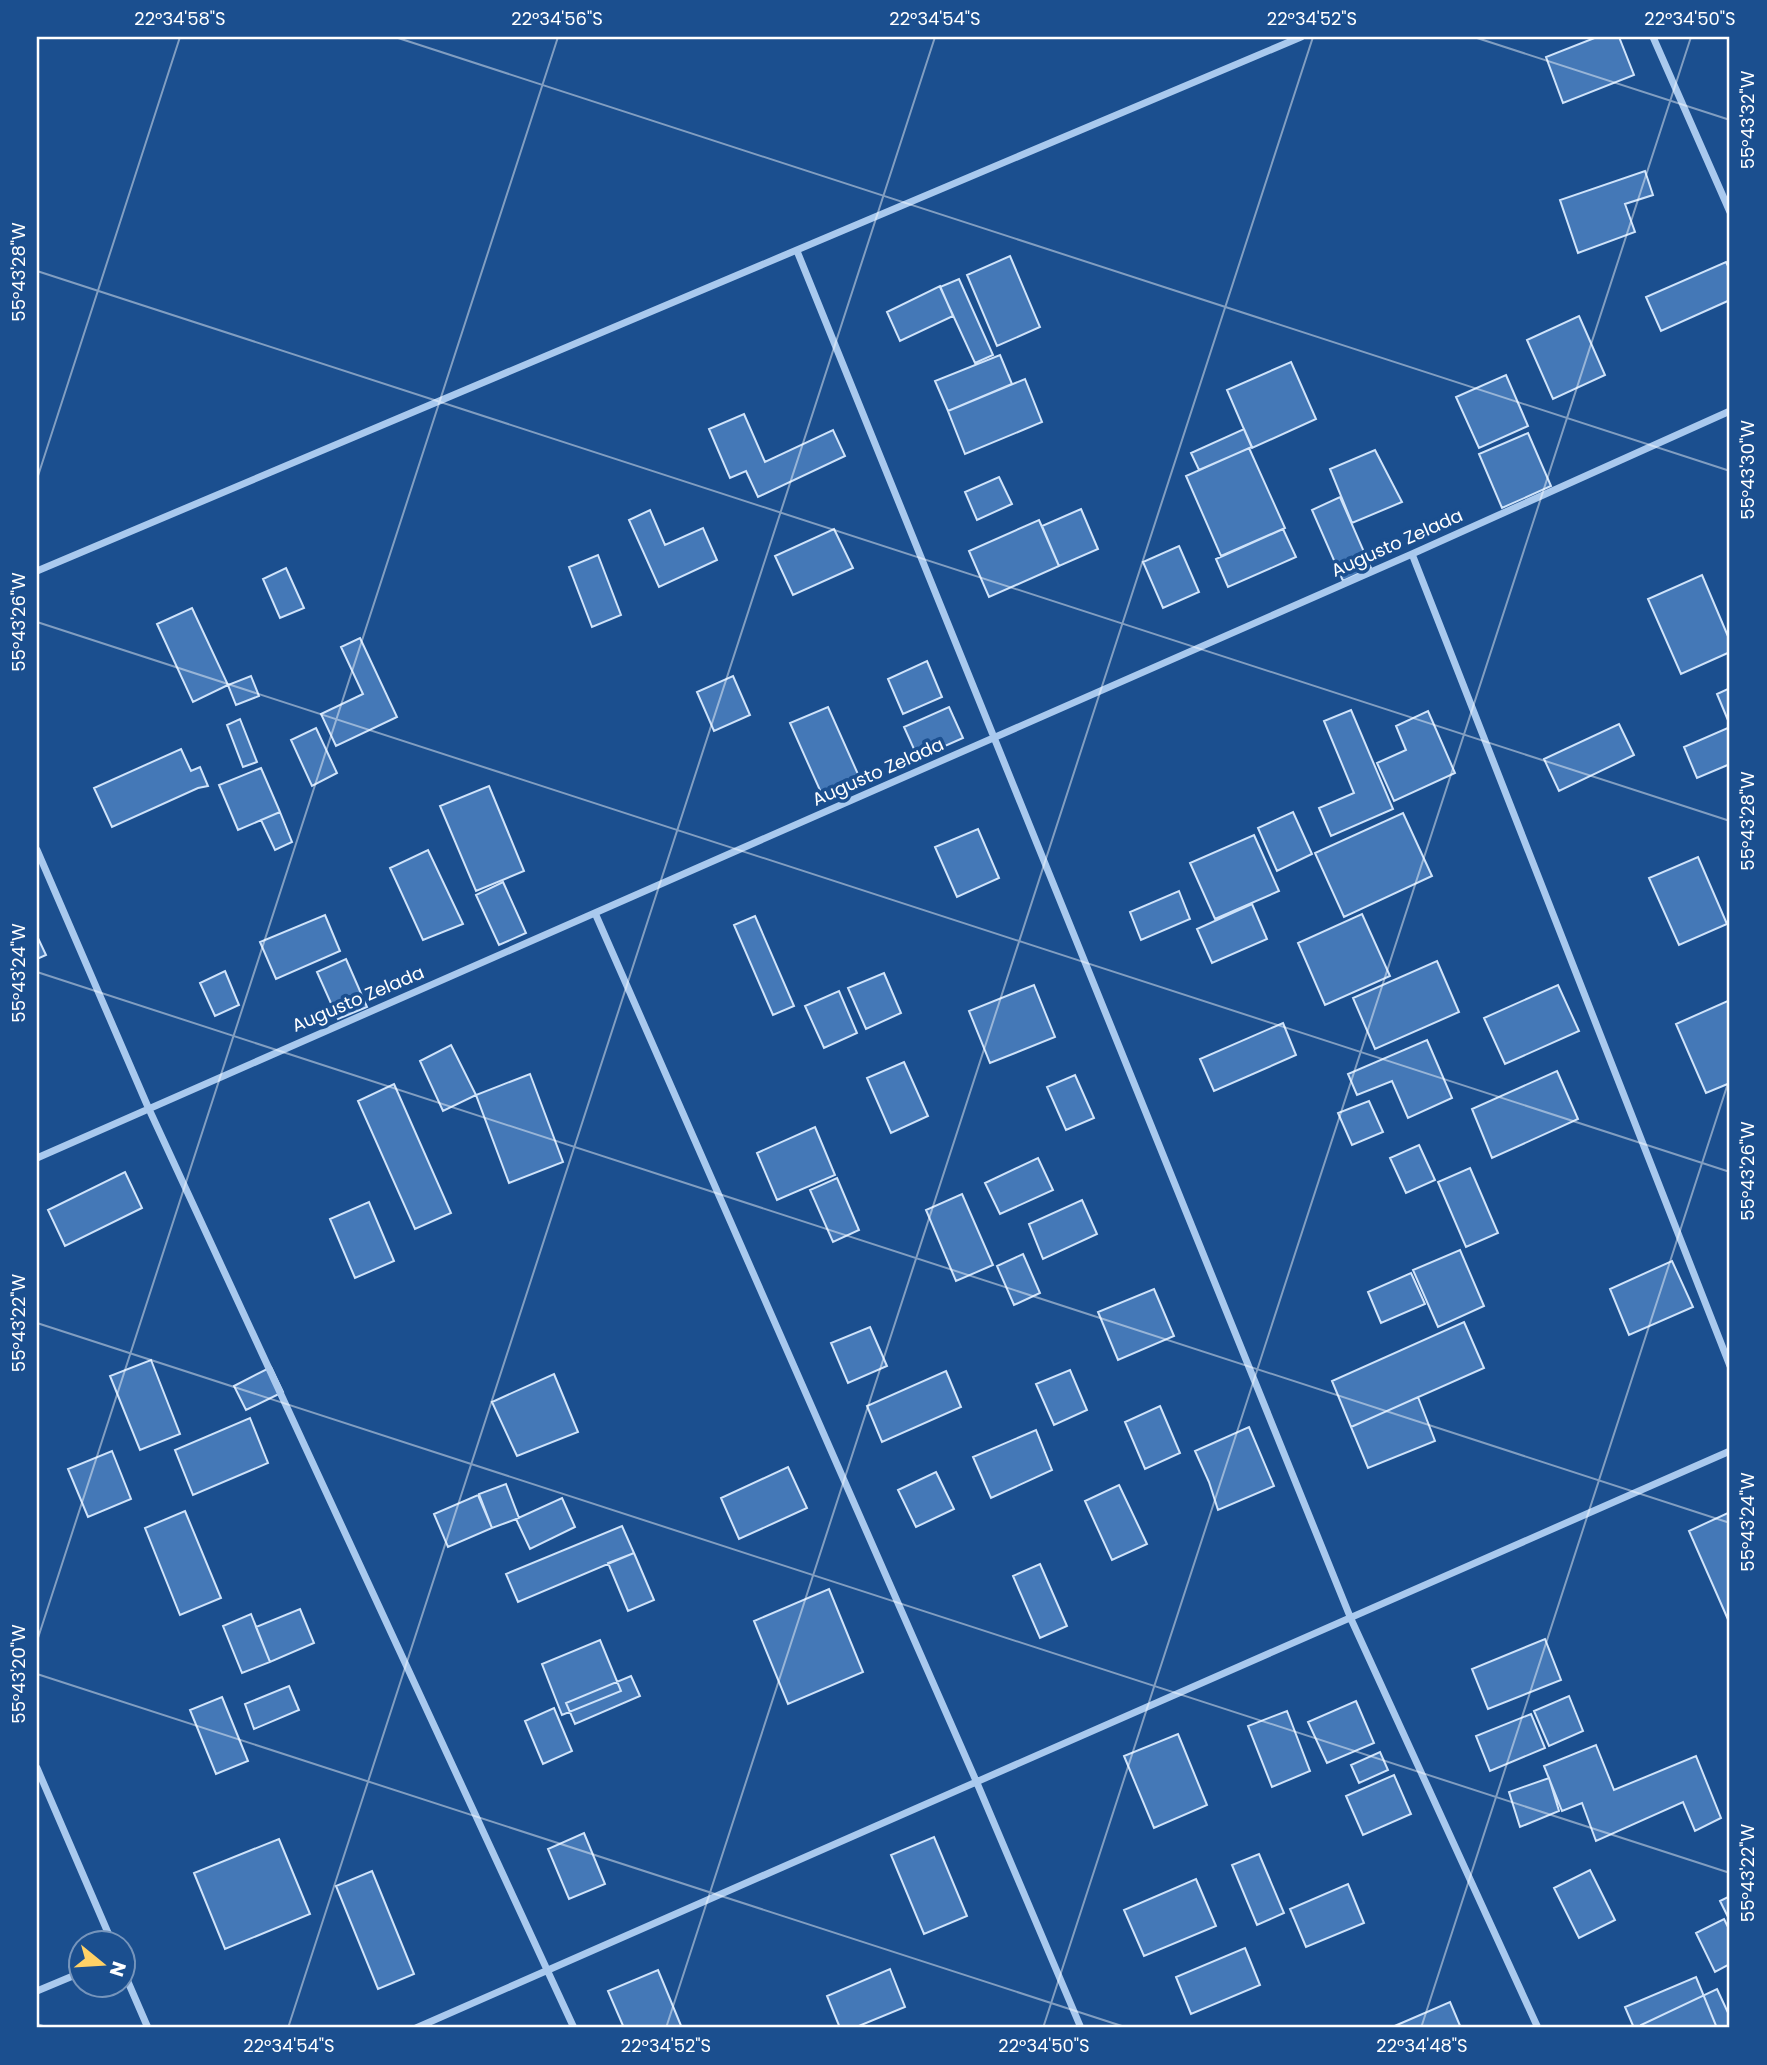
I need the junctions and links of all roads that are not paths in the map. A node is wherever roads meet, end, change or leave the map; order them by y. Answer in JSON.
{"nodes":[{"id":1,"x":1301,"y":37,"type":"edge"},
{"id":2,"x":1653,"y":37,"type":"edge"},
{"id":3,"x":1730,"y":212,"type":"edge"},
{"id":4,"x":797,"y":251,"type":"junction"},
{"id":5,"x":1730,"y":411,"type":"edge"},
{"id":6,"x":1412,"y":554,"type":"junction"},
{"id":7,"x":37,"y":571,"type":"edge"},
{"id":8,"x":994,"y":738,"type":"junction"},
{"id":9,"x":37,"y":850,"type":"edge"},
{"id":10,"x":595,"y":913,"type":"junction"},
{"id":11,"x":148,"y":1107,"type":"junction"},
{"id":12,"x":37,"y":1158,"type":"edge"},
{"id":13,"x":1730,"y":1366,"type":"edge"},
{"id":14,"x":1730,"y":1451,"type":"edge"},
{"id":15,"x":1351,"y":1619,"type":"junction"},
{"id":16,"x":37,"y":1768,"type":"edge"},
{"id":17,"x":977,"y":1783,"type":"junction"},
{"id":18,"x":105,"y":1928,"type":"edge"},
{"id":19,"x":547,"y":1969,"type":"junction"},
{"id":20,"x":66,"y":1979,"type":"edge"},
{"id":21,"x":37,"y":1991,"type":"edge"},
{"id":22,"x":135,"y":1998,"type":"edge"},
{"id":23,"x":148,"y":2028,"type":"edge"},
{"id":24,"x":415,"y":2028,"type":"edge"},
{"id":25,"x":574,"y":2028,"type":"edge"},
{"id":26,"x":1082,"y":2028,"type":"edge"},
{"id":27,"x":1538,"y":2028,"type":"edge"}],
"edges":[{"from":1,"to":4,"type":"street"},
{"from":2,"to":3,"type":"street"},
{"from":4,"to":7,"type":"street"},
{"from":4,"to":8,"type":"street"},
{"from":5,"to":6,"type":"street","name":"Augusto Zelada"},
{"from":6,"to":8,"type":"street","name":"Augusto Zelada"},
{"from":6,"to":13,"type":"street"},
{"from":8,"to":10,"type":"street","name":"Augusto Zelada"},
{"from":8,"to":15,"type":"street"},
{"from":9,"to":11,"type":"street"},
{"from":10,"to":11,"type":"street","name":"Augusto Zelada"},
{"from":10,"to":17,"type":"street"},
{"from":11,"to":12,"type":"street","name":"Augusto Zelada"},
{"from":11,"to":19,"type":"street"},
{"from":14,"to":15,"type":"street"},
{"from":15,"to":17,"type":"street"},
{"from":15,"to":27,"type":"street"},
{"from":16,"to":18,"type":"street"},
{"from":17,"to":19,"type":"street"},
{"from":17,"to":26,"type":"street"},
{"from":19,"to":24,"type":"street"},
{"from":19,"to":25,"type":"street"},
{"from":20,"to":21,"type":"street"},
{"from":22,"to":23,"type":"street"}]}
